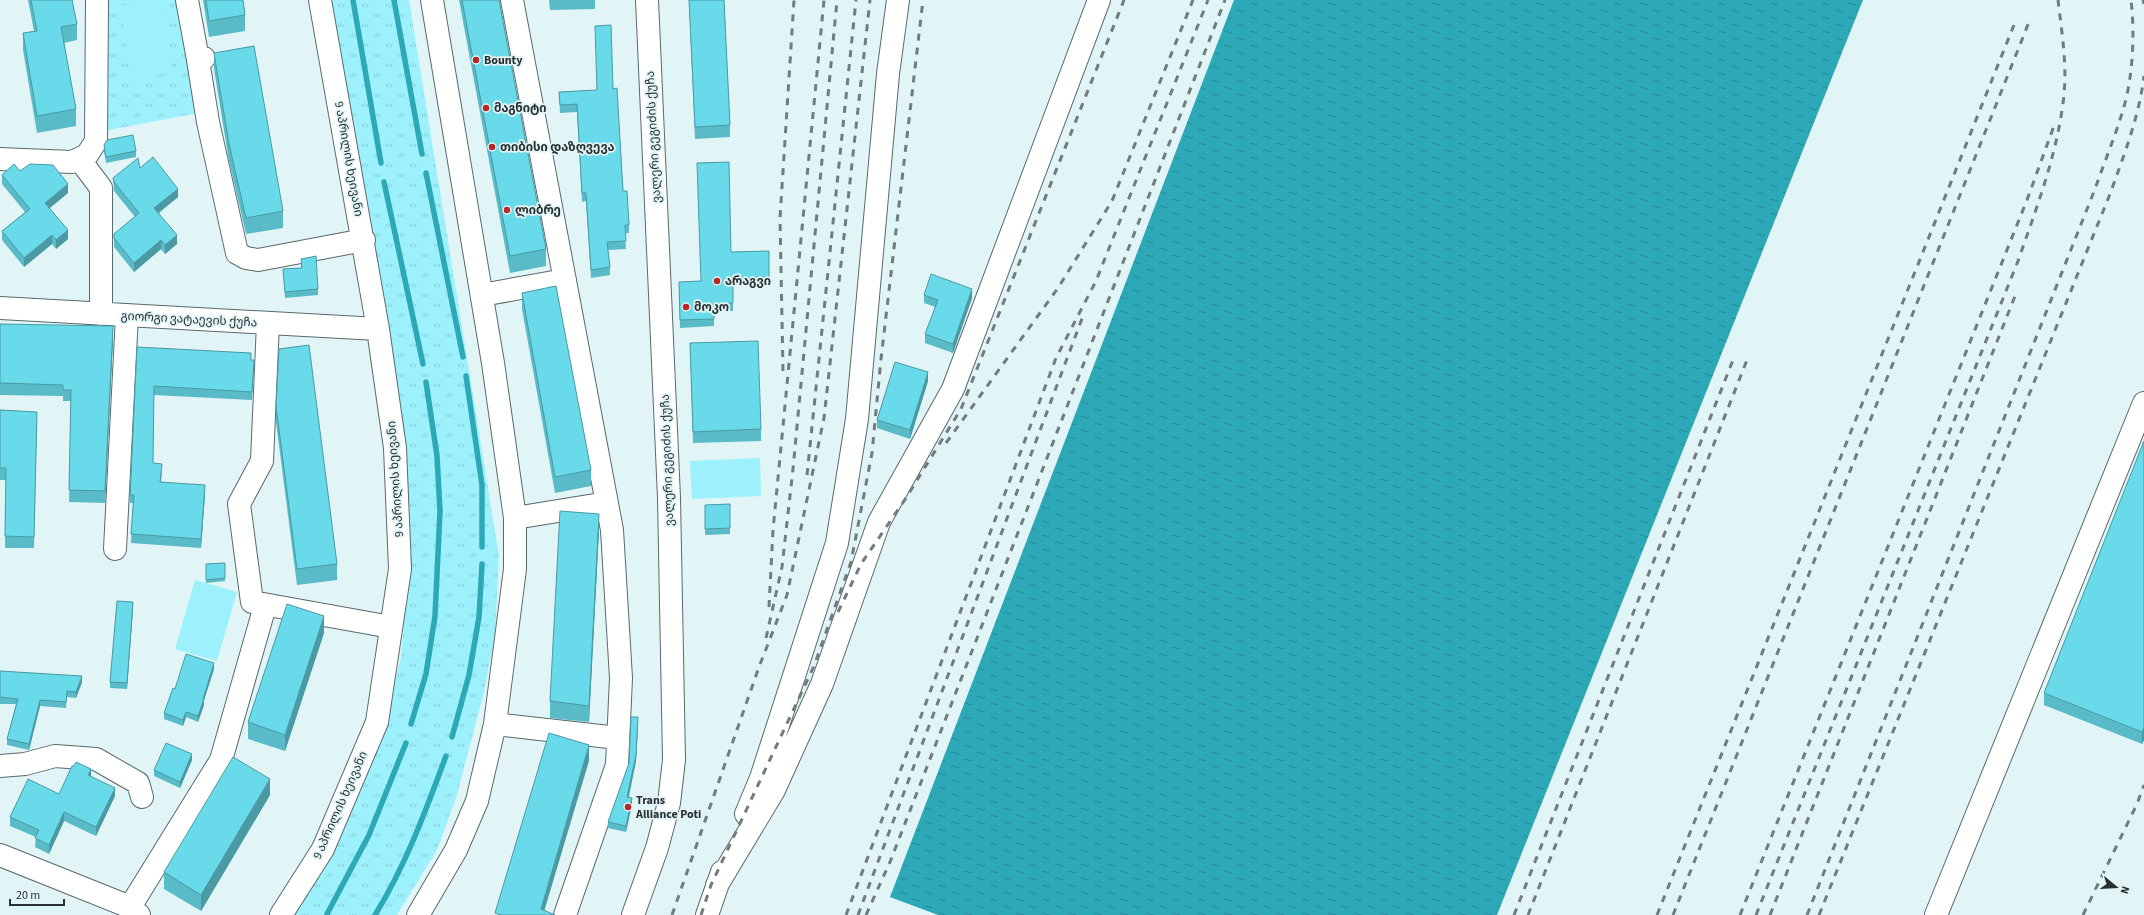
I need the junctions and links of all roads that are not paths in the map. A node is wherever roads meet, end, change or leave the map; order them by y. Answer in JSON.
{"nodes":[{"id":1,"x":97,"y":0,"type":"edge"},
{"id":2,"x":187,"y":0,"type":"edge"},
{"id":3,"x":320,"y":0,"type":"edge"},
{"id":4,"x":432,"y":0,"type":"edge"},
{"id":5,"x":512,"y":0,"type":"edge"},
{"id":6,"x":647,"y":0,"type":"edge"},
{"id":7,"x":898,"y":0,"type":"edge"},
{"id":8,"x":1099,"y":0,"type":"edge"},
{"id":9,"x":0,"y":159,"type":"edge"},
{"id":10,"x":80,"y":160,"type":"junction"},
{"id":11,"x":364,"y":240,"type":"junction"},
{"id":12,"x":564,"y":280,"type":"junction"},
{"id":13,"x":482,"y":295,"type":"junction"},
{"id":14,"x":0,"y":308,"type":"edge"},
{"id":15,"x":100,"y":314,"type":"junction"},
{"id":16,"x":127,"y":315,"type":"junction"},
{"id":17,"x":268,"y":323,"type":"junction"},
{"id":18,"x":378,"y":329,"type":"junction"},
{"id":19,"x":2144,"y":403,"type":"edge"},
{"id":20,"x":606,"y":503,"type":"junction"},
{"id":21,"x":515,"y":518,"type":"junction"},
{"id":22,"x":115,"y":549,"type":"dead end"},
{"id":23,"x":266,"y":606,"type":"junction"},
{"id":24,"x":391,"y":627,"type":"junction"},
{"id":25,"x":495,"y":724,"type":"junction"},
{"id":26,"x":618,"y":738,"type":"junction"},
{"id":27,"x":0,"y":766,"type":"edge"},
{"id":28,"x":142,"y":797,"type":"dead end"},
{"id":29,"x":0,"y":855,"type":"edge"},
{"id":30,"x":717,"y":885,"type":"junction"},
{"id":31,"x":134,"y":911,"type":"edge"},
{"id":32,"x":281,"y":915,"type":"edge"},
{"id":33,"x":418,"y":915,"type":"edge"},
{"id":34,"x":565,"y":915,"type":"edge"},
{"id":35,"x":634,"y":915,"type":"edge"},
{"id":36,"x":707,"y":915,"type":"edge"},
{"id":37,"x":1936,"y":915,"type":"edge"}],
"edges":[{"from":1,"to":10,"type":"street"},
{"from":2,"to":11,"type":"street"},
{"from":3,"to":11,"type":"street","name":"9 აპრილის ხეივანი"},
{"from":4,"to":13,"type":"street"},
{"from":5,"to":12,"type":"street"},
{"from":6,"to":35,"type":"street","name":"ვალერი გეგიძის ქუჩა"},
{"from":7,"to":30,"type":"street"},
{"from":8,"to":30,"type":"street"},
{"from":9,"to":10,"type":"street"},
{"from":10,"to":15,"type":"street"},
{"from":11,"to":18,"type":"street","name":"9 აპრილის ხეივანი"},
{"from":12,"to":13,"type":"street"},
{"from":12,"to":20,"type":"street"},
{"from":13,"to":21,"type":"street"},
{"from":14,"to":15,"type":"street","name":"გიორგი ვატაევის ქუჩა"},
{"from":15,"to":16,"type":"street","name":"გიორგი ვატაევის ქუჩა"},
{"from":16,"to":17,"type":"street","name":"გიორგი ვატაევის ქუჩა"},
{"from":16,"to":22,"type":"street"},
{"from":17,"to":18,"type":"street","name":"გიორგი ვატაევის ქუჩა"},
{"from":17,"to":23,"type":"street"},
{"from":18,"to":24,"type":"street","name":"9 აპრილის ხეივანი"},
{"from":19,"to":37,"type":"street"},
{"from":20,"to":21,"type":"street"},
{"from":20,"to":26,"type":"street"},
{"from":21,"to":25,"type":"street"},
{"from":23,"to":24,"type":"street"},
{"from":23,"to":31,"type":"street"},
{"from":24,"to":32,"type":"street","name":"9 აპრილის ხეივანი"},
{"from":25,"to":26,"type":"street"},
{"from":25,"to":33,"type":"street"},
{"from":26,"to":34,"type":"street"},
{"from":27,"to":28,"type":"street"},
{"from":29,"to":31,"type":"street"},
{"from":30,"to":36,"type":"street"}]}
